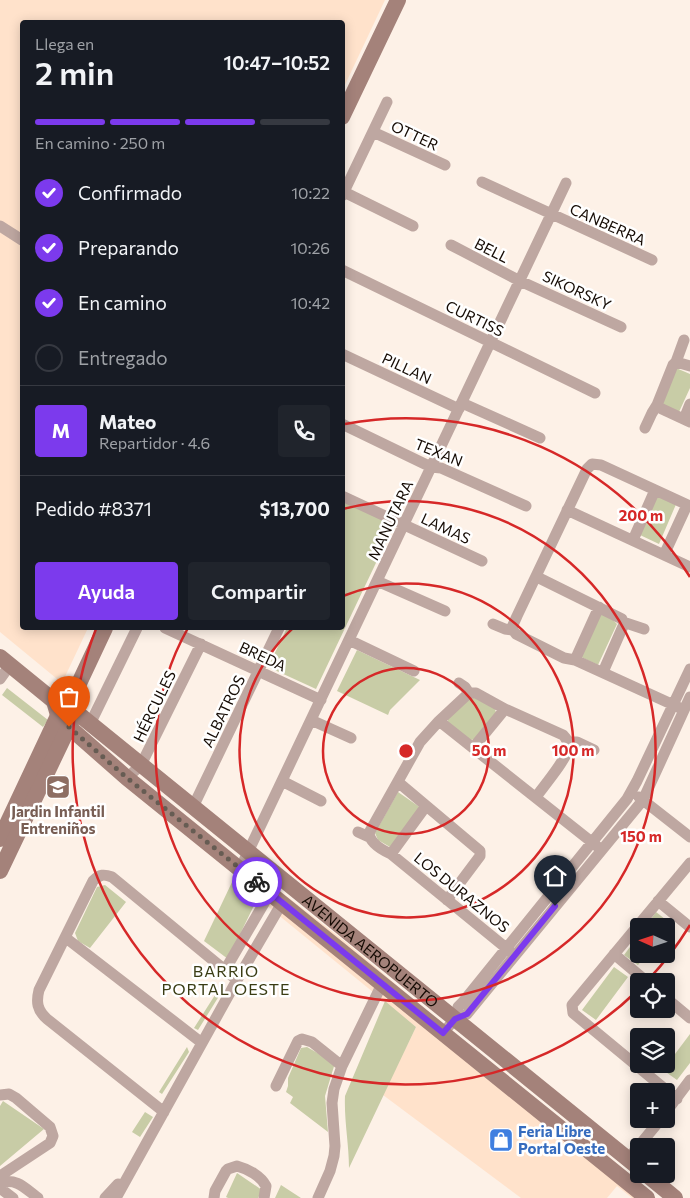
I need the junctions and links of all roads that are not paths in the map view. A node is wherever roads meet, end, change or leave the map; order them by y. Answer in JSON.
{"nodes":[{"id":1,"x":398,"y":0,"type":"edge"},
{"id":2,"x":387,"y":102,"type":"dead end"},
{"id":3,"x":345,"y":111,"type":"edge"},
{"id":4,"x":373,"y":132,"type":"junction"},
{"id":5,"x":444,"y":165,"type":"dead end"},
{"id":6,"x":482,"y":182,"type":"dead end"},
{"id":7,"x":566,"y":183,"type":"dead end"},
{"id":8,"x":345,"y":190,"type":"edge"},
{"id":9,"x":345,"y":195,"type":"edge"},
{"id":10,"x":552,"y":215,"type":"junction"},
{"id":11,"x":0,"y":226,"type":"edge"},
{"id":12,"x":413,"y":226,"type":"dead end"},
{"id":13,"x":20,"y":239,"type":"edge"},
{"id":14,"x":451,"y":245,"type":"dead end"},
{"id":15,"x":652,"y":260,"type":"dead end"},
{"id":16,"x":345,"y":271,"type":"edge"},
{"id":17,"x":520,"y":281,"type":"junction"},
{"id":18,"x":621,"y":327,"type":"dead end"},
{"id":19,"x":684,"y":340,"type":"dead end"},
{"id":20,"x":491,"y":343,"type":"junction"},
{"id":21,"x":345,"y":355,"type":"edge"},
{"id":22,"x":676,"y":362,"type":"junction"},
{"id":23,"x":690,"y":366,"type":"edge"},
{"id":24,"x":595,"y":393,"type":"dead end"},
{"id":25,"x":690,"y":404,"type":"edge"},
{"id":26,"x":657,"y":405,"type":"junction"},
{"id":27,"x":461,"y":406,"type":"junction"},
{"id":28,"x":687,"y":420,"type":"edge"},
{"id":29,"x":345,"y":425,"type":"edge"},
{"id":30,"x":645,"y":428,"type":"dead end"},
{"id":31,"x":540,"y":438,"type":"dead end"},
{"id":32,"x":431,"y":467,"type":"junction"},
{"id":33,"x":655,"y":490,"type":"junction"},
{"id":34,"x":345,"y":497,"type":"edge"},
{"id":35,"x":526,"y":506,"type":"dead end"},
{"id":36,"x":688,"y":506,"type":"edge"},
{"id":37,"x":567,"y":510,"type":"junction"},
{"id":38,"x":404,"y":525,"type":"junction"},
{"id":39,"x":634,"y":540,"type":"junction"},
{"id":40,"x":664,"y":555,"type":"junction"},
{"id":41,"x":482,"y":561,"type":"dead end"},
{"id":42,"x":690,"y":567,"type":"edge"},
{"id":43,"x":537,"y":577,"type":"junction"},
{"id":44,"x":377,"y":581,"type":"junction"},
{"id":45,"x":599,"y":607,"type":"junction"},
{"id":46,"x":445,"y":611,"type":"dead end"},
{"id":47,"x":624,"y":622,"type":"junction"},
{"id":48,"x":493,"y":624,"type":"dead end"},
{"id":49,"x":104,"y":630,"type":"edge"},
{"id":50,"x":136,"y":630,"type":"edge"},
{"id":51,"x":170,"y":630,"type":"edge"},
{"id":52,"x":278,"y":630,"type":"edge"},
{"id":53,"x":514,"y":630,"type":"junction"},
{"id":54,"x":644,"y":630,"type":"dead end"},
{"id":55,"x":349,"y":640,"type":"junction"},
{"id":56,"x":201,"y":644,"type":"junction"},
{"id":57,"x":575,"y":660,"type":"junction"},
{"id":58,"x":5,"y":661,"type":"edge"},
{"id":59,"x":690,"y":669,"type":"edge"},
{"id":60,"x":259,"y":671,"type":"junction"},
{"id":61,"x":414,"y":671,"type":"dead end"},
{"id":62,"x":603,"y":672,"type":"junction"},
{"id":63,"x":0,"y":679,"type":"edge"},
{"id":64,"x":459,"y":683,"type":"dead end"},
{"id":65,"x":469,"y":693,"type":"junction"},
{"id":66,"x":690,"y":698,"type":"edge"},
{"id":67,"x":321,"y":700,"type":"junction"},
{"id":68,"x":673,"y":705,"type":"junction"},
{"id":69,"x":66,"y":709,"type":"junction"},
{"id":70,"x":505,"y":709,"type":"junction"},
{"id":71,"x":684,"y":710,"type":"junction"},
{"id":72,"x":311,"y":720,"type":"junction"},
{"id":73,"x":439,"y":721,"type":"junction"},
{"id":74,"x":90,"y":724,"type":"junction"},
{"id":75,"x":351,"y":738,"type":"dead end"},
{"id":76,"x":568,"y":742,"type":"junction"},
{"id":77,"x":473,"y":748,"type":"junction"},
{"id":78,"x":594,"y":750,"type":"dead end"},
{"id":79,"x":141,"y":765,"type":"junction"},
{"id":80,"x":127,"y":778,"type":"junction"},
{"id":81,"x":282,"y":781,"type":"junction"},
{"id":82,"x":398,"y":782,"type":"junction"},
{"id":83,"x":632,"y":791,"type":"junction"},
{"id":84,"x":536,"y":797,"type":"junction"},
{"id":85,"x":321,"y":800,"type":"dead end"},
{"id":86,"x":643,"y":800,"type":"junction"},
{"id":87,"x":426,"y":806,"type":"junction"},
{"id":88,"x":192,"y":808,"type":"junction"},
{"id":89,"x":358,"y":832,"type":"dead end"},
{"id":90,"x":369,"y":837,"type":"junction"},
{"id":91,"x":690,"y":837,"type":"edge"},
{"id":92,"x":0,"y":839,"type":"edge"},
{"id":93,"x":597,"y":846,"type":"junction"},
{"id":94,"x":249,"y":853,"type":"junction"},
{"id":95,"x":391,"y":854,"type":"junction"},
{"id":96,"x":690,"y":863,"type":"edge"},
{"id":97,"x":240,"y":869,"type":"junction"},
{"id":98,"x":0,"y":871,"type":"edge"},
{"id":99,"x":276,"y":898,"type":"junction"},
{"id":100,"x":447,"y":900,"type":"junction"},
{"id":101,"x":658,"y":901,"type":"junction"},
{"id":102,"x":690,"y":927,"type":"edge"},
{"id":103,"x":66,"y":938,"type":"junction"},
{"id":104,"x":510,"y":951,"type":"junction"},
{"id":105,"x":614,"y":954,"type":"junction"},
{"id":106,"x":225,"y":970,"type":"junction"},
{"id":107,"x":637,"y":973,"type":"edge"},
{"id":108,"x":237,"y":980,"type":"junction"},
{"id":109,"x":382,"y":984,"type":"junction"},
{"id":110,"x":675,"y":1006,"type":"edge"},
{"id":111,"x":690,"y":1018,"type":"edge"},
{"id":112,"x":455,"y":1019,"type":"junction"},
{"id":113,"x":443,"y":1033,"type":"junction"},
{"id":114,"x":202,"y":1043,"type":"junction"},
{"id":115,"x":342,"y":1066,"type":"junction"},
{"id":116,"x":690,"y":1080,"type":"edge"},
{"id":117,"x":276,"y":1086,"type":"dead end"},
{"id":118,"x":0,"y":1095,"type":"edge"},
{"id":119,"x":677,"y":1099,"type":"junction"},
{"id":120,"x":675,"y":1101,"type":"edge"},
{"id":121,"x":164,"y":1112,"type":"junction"},
{"id":122,"x":136,"y":1161,"type":"junction"},
{"id":123,"x":630,"y":1161,"type":"edge"},
{"id":124,"x":21,"y":1163,"type":"junction"},
{"id":125,"x":0,"y":1176,"type":"edge"},
{"id":126,"x":0,"y":1183,"type":"edge"},
{"id":127,"x":657,"y":1183,"type":"edge"},
{"id":128,"x":19,"y":1184,"type":"junction"},
{"id":129,"x":0,"y":1188,"type":"edge"},
{"id":130,"x":13,"y":1198,"type":"edge"},
{"id":131,"x":38,"y":1198,"type":"edge"},
{"id":132,"x":106,"y":1198,"type":"edge"},
{"id":133,"x":116,"y":1198,"type":"edge"},
{"id":134,"x":214,"y":1198,"type":"edge"},
{"id":135,"x":264,"y":1198,"type":"edge"},
{"id":136,"x":318,"y":1198,"type":"edge"},
{"id":137,"x":647,"y":1198,"type":"edge"},
{"id":138,"x":675,"y":1198,"type":"edge"}],
"edges":[{"from":1,"to":3,"type":"street"},
{"from":2,"to":4,"type":"street"},
{"from":4,"to":5,"type":"street","name":"OTTER"},
{"from":4,"to":8,"type":"street"},
{"from":6,"to":10,"type":"street"},
{"from":7,"to":10,"type":"street","name":"MANUTARA"},
{"from":9,"to":12,"type":"street"},
{"from":10,"to":15,"type":"street","name":"CANBERRA"},
{"from":10,"to":17,"type":"street","name":"MANUTARA"},
{"from":11,"to":13,"type":"street"},
{"from":14,"to":17,"type":"street","name":"BELL"},
{"from":16,"to":20,"type":"street","name":"CURTISS"},
{"from":17,"to":18,"type":"street","name":"SIKORSKY"},
{"from":17,"to":20,"type":"street","name":"MANUTARA"},
{"from":19,"to":22,"type":"street"},
{"from":20,"to":24,"type":"street","name":"CURTISS"},
{"from":20,"to":27,"type":"street","name":"MANUTARA"},
{"from":21,"to":27,"type":"street","name":"PILLAN"},
{"from":22,"to":23,"type":"street"},
{"from":22,"to":26,"type":"street"},
{"from":25,"to":28,"type":"street"},
{"from":26,"to":28,"type":"street"},
{"from":26,"to":30,"type":"street"},
{"from":27,"to":31,"type":"street","name":"PILLAN"},
{"from":27,"to":32,"type":"street","name":"MANUTARA"},
{"from":29,"to":32,"type":"street","name":"TEXAN"},
{"from":32,"to":35,"type":"street","name":"TEXAN"},
{"from":32,"to":38,"type":"street","name":"MANUTARA"},
{"from":33,"to":36,"type":"street"},
{"from":33,"to":37,"type":"street"},
{"from":33,"to":39,"type":"street"},
{"from":34,"to":38,"type":"street","name":"LAMAS"},
{"from":36,"to":40,"type":"street"},
{"from":37,"to":39,"type":"street"},
{"from":37,"to":43,"type":"street"},
{"from":38,"to":41,"type":"street","name":"LAMAS"},
{"from":38,"to":44,"type":"street","name":"MANUTARA"},
{"from":39,"to":40,"type":"street"},
{"from":40,"to":42,"type":"street"},
{"from":43,"to":45,"type":"street"},
{"from":43,"to":53,"type":"street"},
{"from":44,"to":46,"type":"street"},
{"from":44,"to":55,"type":"street","name":"MANUTARA"},
{"from":45,"to":47,"type":"street"},
{"from":45,"to":57,"type":"street"},
{"from":47,"to":54,"type":"street"},
{"from":47,"to":62,"type":"street"},
{"from":48,"to":53,"type":"street"},
{"from":49,"to":69,"type":"street"},
{"from":50,"to":74,"type":"street"},
{"from":51,"to":56,"type":"street","name":"BREDA"},
{"from":52,"to":60,"type":"street","name":"ALBATROS"},
{"from":53,"to":57,"type":"street"},
{"from":55,"to":61,"type":"street"},
{"from":55,"to":67,"type":"street","name":"MANUTARA"},
{"from":56,"to":60,"type":"street","name":"BREDA"},
{"from":56,"to":79,"type":"street","name":"HÉRCULES"},
{"from":57,"to":62,"type":"street"},
{"from":58,"to":63,"type":"street"},
{"from":58,"to":69,"type":"street","name":"AVENIDA AEROPUERTO"},
{"from":59,"to":68,"type":"street"},
{"from":60,"to":67,"type":"street","name":"BREDA"},
{"from":60,"to":88,"type":"street","name":"ALBATROS"},
{"from":62,"to":68,"type":"street"},
{"from":64,"to":65,"type":"street"},
{"from":65,"to":70,"type":"street"},
{"from":65,"to":73,"type":"street"},
{"from":66,"to":71,"type":"street"},
{"from":67,"to":72,"type":"street","name":"MANUTARA"},
{"from":68,"to":71,"type":"street"},
{"from":68,"to":83,"type":"street"},
{"from":69,"to":74,"type":"street","name":"AVENIDA AEROPUERTO"},
{"from":69,"to":80,"type":"street","name":"AVENIDA AEROPUERTO"},
{"from":69,"to":92,"type":"street"},
{"from":69,"to":98,"type":"street"},
{"from":70,"to":76,"type":"street"},
{"from":70,"to":77,"type":"street"},
{"from":71,"to":86,"type":"street"},
{"from":72,"to":75,"type":"street"},
{"from":72,"to":81,"type":"street","name":"MANUTARA"},
{"from":73,"to":77,"type":"street"},
{"from":73,"to":82,"type":"street"},
{"from":74,"to":79,"type":"street","name":"AVENIDA AEROPUERTO"},
{"from":76,"to":78,"type":"street"},
{"from":76,"to":84,"type":"street"},
{"from":77,"to":84,"type":"street"},
{"from":79,"to":80,"type":"street","name":"HÉRCULES"},
{"from":79,"to":88,"type":"street","name":"AVENIDA AEROPUERTO"},
{"from":80,"to":97,"type":"street","name":"AVENIDA AEROPUERTO"},
{"from":81,"to":85,"type":"street"},
{"from":81,"to":94,"type":"street","name":"MANUTARA"},
{"from":82,"to":87,"type":"street"},
{"from":82,"to":90,"type":"street"},
{"from":83,"to":86,"type":"street"},
{"from":83,"to":93,"type":"street"},
{"from":84,"to":93,"type":"street"},
{"from":86,"to":91,"type":"street"},
{"from":86,"to":93,"type":"street"},
{"from":87,"to":95,"type":"street","name":"LOS DURAZNOS"},
{"from":87,"to":100,"type":"street"},
{"from":88,"to":94,"type":"street","name":"AVENIDA AEROPUERTO"},
{"from":89,"to":90,"type":"street","name":"LOS DURAZNOS"},
{"from":90,"to":95,"type":"street","name":"LOS DURAZNOS"},
{"from":93,"to":104,"type":"street"},
{"from":94,"to":97,"type":"street","name":"MANUTARA"},
{"from":94,"to":112,"type":"street","name":"AVENIDA AEROPUERTO"},
{"from":95,"to":100,"type":"street","name":"LOS DURAZNOS"},
{"from":96,"to":101,"type":"street"},
{"from":97,"to":99,"type":"street","name":"AVENIDA AEROPUERTO"},
{"from":99,"to":106,"type":"street"},
{"from":99,"to":108,"type":"street"},
{"from":99,"to":109,"type":"street","name":"AVENIDA AEROPUERTO"},
{"from":100,"to":104,"type":"street","name":"LOS DURAZNOS"},
{"from":101,"to":102,"type":"street"},
{"from":101,"to":105,"type":"street"},
{"from":103,"to":106,"type":"street"},
{"from":103,"to":114,"type":"street"},
{"from":103,"to":121,"type":"street"},
{"from":104,"to":112,"type":"street"},
{"from":105,"to":107,"type":"street"},
{"from":105,"to":119,"type":"street"},
{"from":106,"to":108,"type":"street"},
{"from":108,"to":114,"type":"street"},
{"from":109,"to":113,"type":"street","name":"AVENIDA AEROPUERTO"},
{"from":109,"to":115,"type":"street"},
{"from":110,"to":111,"type":"street"},
{"from":112,"to":113,"type":"street"},
{"from":112,"to":123,"type":"street","name":"AVENIDA AEROPUERTO"},
{"from":113,"to":137,"type":"street","name":"AVENIDA AEROPUERTO"},
{"from":114,"to":121,"type":"street"},
{"from":115,"to":117,"type":"street"},
{"from":115,"to":136,"type":"street"},
{"from":116,"to":119,"type":"street"},
{"from":118,"to":124,"type":"street"},
{"from":119,"to":120,"type":"street"},
{"from":121,"to":122,"type":"street"},
{"from":122,"to":132,"type":"street"},
{"from":122,"to":133,"type":"street"},
{"from":124,"to":125,"type":"street"},
{"from":124,"to":128,"type":"street"},
{"from":126,"to":128,"type":"street"},
{"from":127,"to":138,"type":"street"},
{"from":128,"to":131,"type":"street"},
{"from":129,"to":130,"type":"street"},
{"from":134,"to":135,"type":"street"}]}
